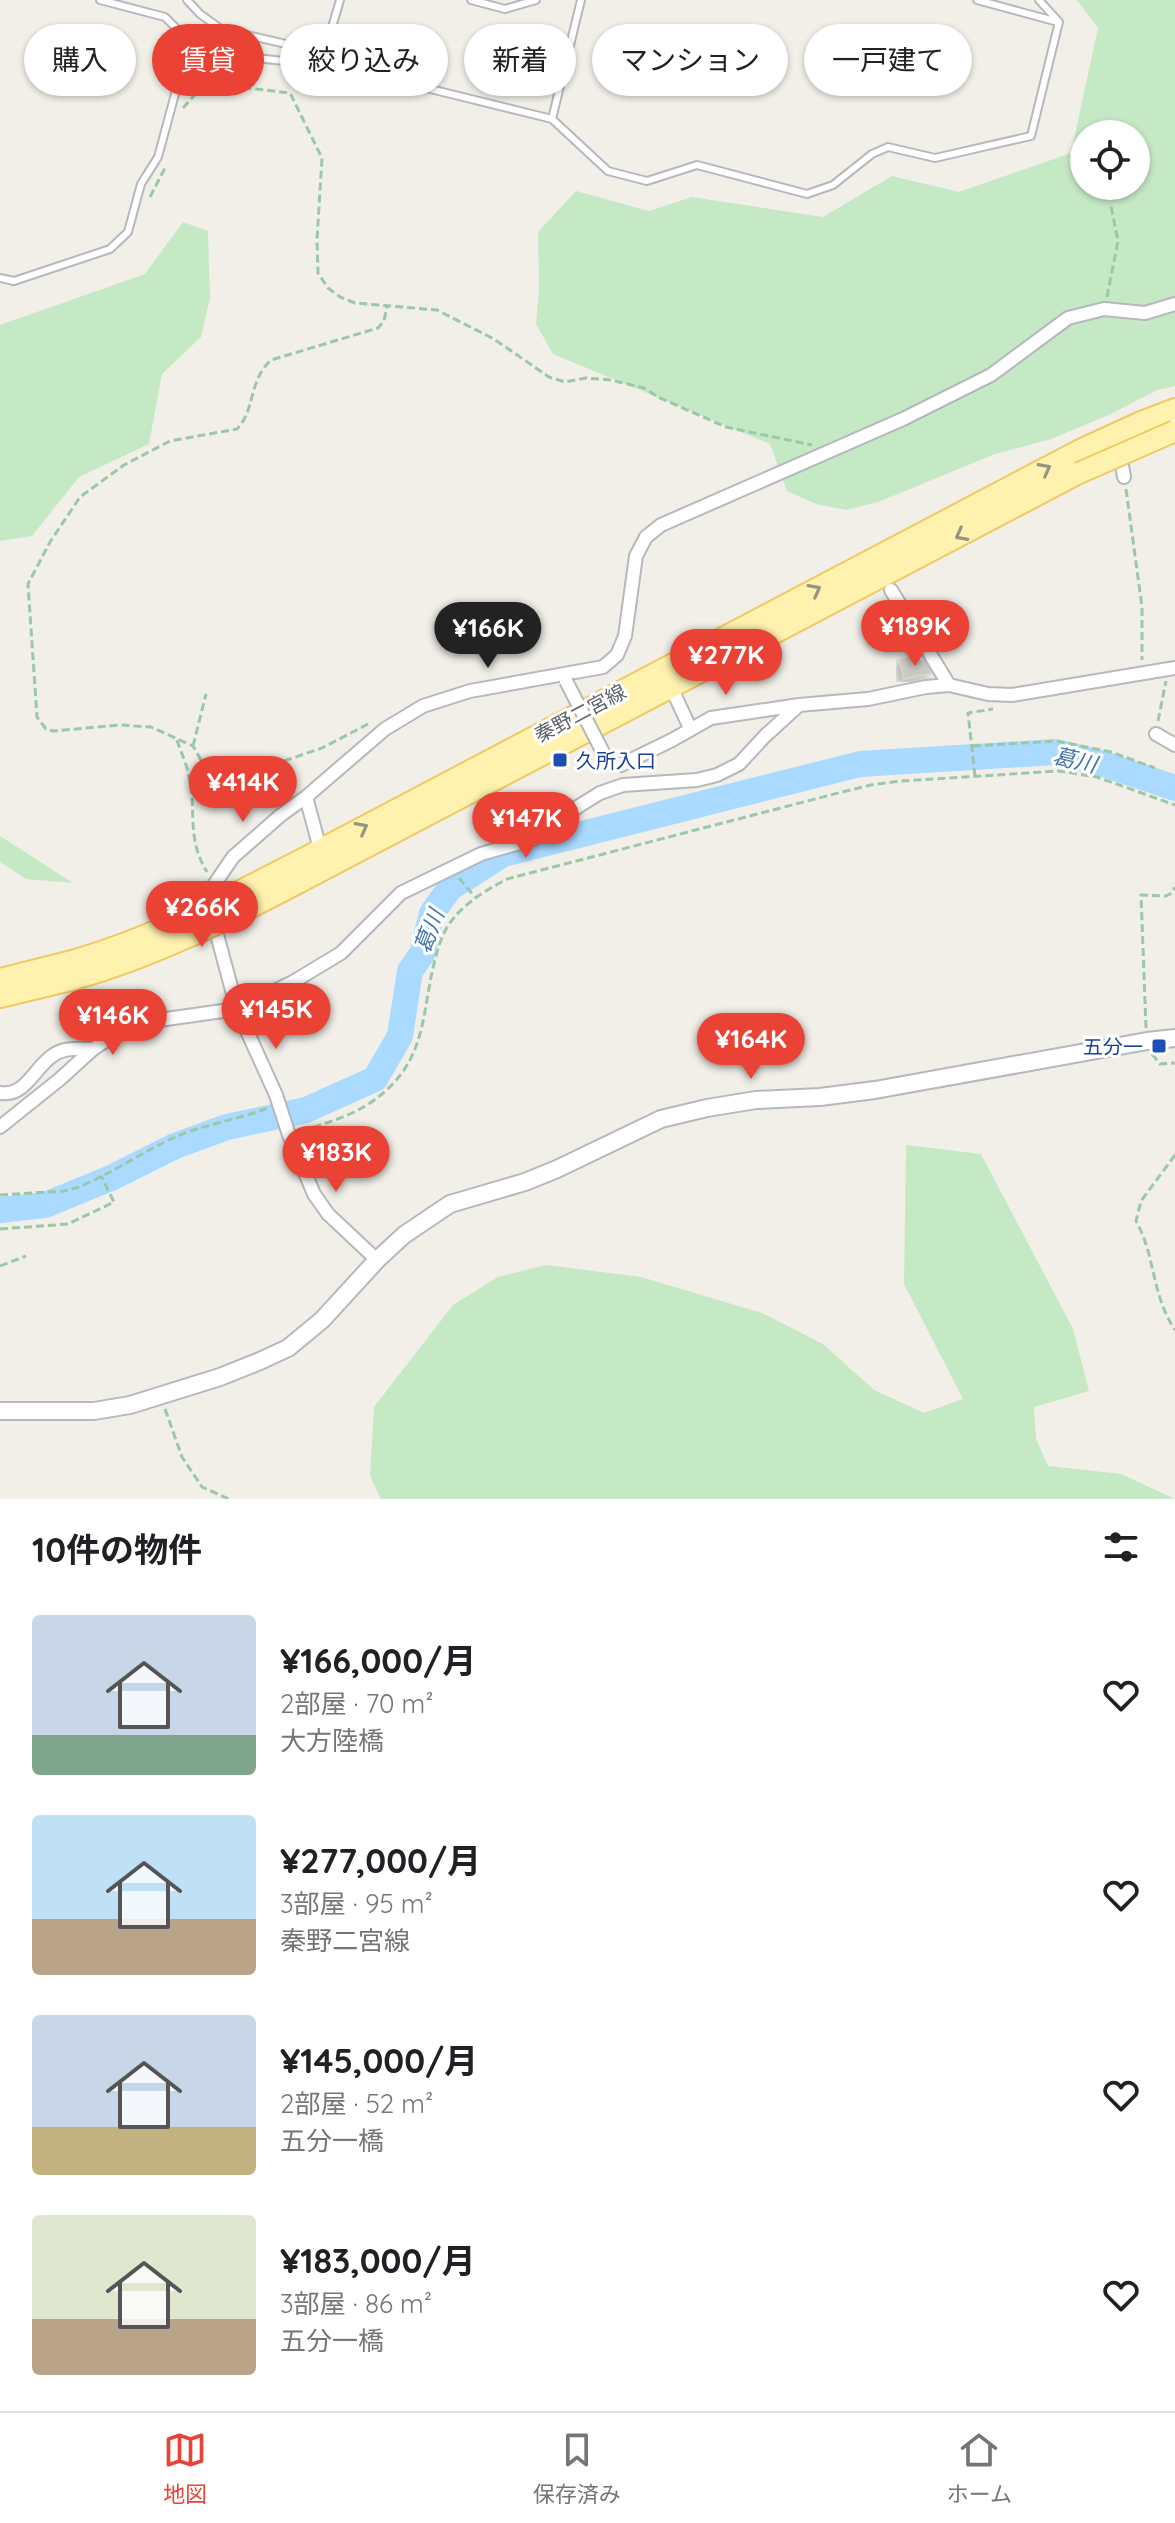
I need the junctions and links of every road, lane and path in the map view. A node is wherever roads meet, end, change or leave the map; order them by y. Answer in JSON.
{"nodes":[{"id":1,"x":100,"y":0,"type":"edge"},
{"id":2,"x":187,"y":0,"type":"edge"},
{"id":3,"x":340,"y":0,"type":"edge"},
{"id":4,"x":471,"y":0,"type":"edge"},
{"id":5,"x":536,"y":0,"type":"edge"},
{"id":6,"x":581,"y":0,"type":"edge"},
{"id":7,"x":977,"y":0,"type":"edge"},
{"id":8,"x":1039,"y":0,"type":"edge"},
{"id":9,"x":1059,"y":22,"type":"junction"},
{"id":10,"x":172,"y":24,"type":"edge"},
{"id":11,"x":333,"y":24,"type":"edge"},
{"id":12,"x":280,"y":43,"type":"edge"},
{"id":13,"x":448,"y":93,"type":"edge"},
{"id":14,"x":174,"y":96,"type":"edge"},
{"id":15,"x":181,"y":111,"type":"dead end"},
{"id":16,"x":552,"y":119,"type":"junction"},
{"id":17,"x":167,"y":163,"type":"dead end"},
{"id":18,"x":145,"y":205,"type":"dead end"},
{"id":19,"x":1111,"y":206,"type":"dead end"},
{"id":20,"x":0,"y":278,"type":"edge"},
{"id":21,"x":1107,"y":296,"type":"dead end"},
{"id":22,"x":1175,"y":304,"type":"edge"},
{"id":23,"x":387,"y":306,"type":"junction"},
{"id":24,"x":1175,"y":409,"type":"edge"},
{"id":25,"x":1175,"y":421,"type":"edge"},
{"id":26,"x":1175,"y":431,"type":"edge"},
{"id":27,"x":832,"y":449,"type":"junction"},
{"id":28,"x":1124,"y":477,"type":"dead end"},
{"id":29,"x":1127,"y":493,"type":"dead end"},
{"id":30,"x":891,"y":590,"type":"dead end"},
{"id":31,"x":1172,"y":669,"type":"edge"},
{"id":32,"x":1143,"y":673,"type":"junction"},
{"id":33,"x":565,"y":678,"type":"junction"},
{"id":34,"x":949,"y":685,"type":"junction"},
{"id":35,"x":671,"y":687,"type":"junction"},
{"id":36,"x":206,"y":694,"type":"dead end"},
{"id":37,"x":799,"y":705,"type":"junction"},
{"id":38,"x":378,"y":719,"type":"dead end"},
{"id":39,"x":690,"y":728,"type":"junction"},
{"id":40,"x":1156,"y":734,"type":"joint"},
{"id":41,"x":177,"y":740,"type":"junction"},
{"id":42,"x":1175,"y":745,"type":"edge"},
{"id":43,"x":193,"y":746,"type":"junction"},
{"id":44,"x":1155,"y":768,"type":"dead end"},
{"id":45,"x":975,"y":775,"type":"junction"},
{"id":46,"x":306,"y":797,"type":"junction"},
{"id":47,"x":1175,"y":805,"type":"edge"},
{"id":48,"x":323,"y":860,"type":"junction"},
{"id":49,"x":452,"y":870,"type":"dead end"},
{"id":50,"x":214,"y":885,"type":"junction"},
{"id":51,"x":1175,"y":887,"type":"edge"},
{"id":52,"x":475,"y":896,"type":"junction"},
{"id":53,"x":73,"y":970,"type":"junction"},
{"id":54,"x":0,"y":979,"type":"edge"},
{"id":55,"x":0,"y":997,"type":"edge"},
{"id":56,"x":237,"y":1009,"type":"junction"},
{"id":57,"x":1175,"y":1038,"type":"edge"},
{"id":58,"x":1147,"y":1041,"type":"junction"},
{"id":59,"x":93,"y":1049,"type":"junction"},
{"id":60,"x":0,"y":1093,"type":"edge"},
{"id":61,"x":280,"y":1106,"type":"junction"},
{"id":62,"x":0,"y":1127,"type":"edge"},
{"id":63,"x":289,"y":1134,"type":"junction"},
{"id":64,"x":1175,"y":1155,"type":"edge"},
{"id":65,"x":102,"y":1177,"type":"junction"},
{"id":66,"x":0,"y":1195,"type":"edge"},
{"id":67,"x":0,"y":1229,"type":"edge"},
{"id":68,"x":26,"y":1256,"type":"dead end"},
{"id":69,"x":377,"y":1260,"type":"junction"},
{"id":70,"x":0,"y":1266,"type":"edge"},
{"id":71,"x":1175,"y":1330,"type":"edge"},
{"id":72,"x":160,"y":1396,"type":"junction"},
{"id":73,"x":0,"y":1411,"type":"edge"},
{"id":74,"x":229,"y":1499,"type":"edge"}],
"edges":[{"from":1,"to":10,"type":"lane"},
{"from":2,"to":12,"type":"lane"},
{"from":3,"to":11,"type":"lane"},
{"from":4,"to":5,"type":"lane"},
{"from":6,"to":16,"type":"lane"},
{"from":7,"to":9,"type":"lane"},
{"from":8,"to":9,"type":"lane"},
{"from":9,"to":16,"type":"lane"},
{"from":13,"to":16,"type":"lane"},
{"from":14,"to":20,"type":"lane"},
{"from":15,"to":23,"type":"path"},
{"from":17,"to":18,"type":"path"},
{"from":19,"to":21,"type":"path"},
{"from":22,"to":27,"type":"street"},
{"from":23,"to":27,"type":"path"},
{"from":23,"to":41,"type":"path"},
{"from":48,"to":24,"type":"main road","name":"秦野二宮線","one_way":true},
{"from":25,"to":28,"type":"street"},
{"from":26,"to":35,"type":"main road","name":"秦野二宮線","one_way":true,"bridge":true},
{"from":27,"to":33,"type":"street"},
{"from":29,"to":32,"type":"path"},
{"from":30,"to":34,"type":"street"},
{"from":31,"to":32,"type":"street"},
{"from":31,"to":40,"type":"path"},
{"from":32,"to":34,"type":"street"},
{"from":33,"to":39,"type":"street","bridge":true},
{"from":33,"to":46,"type":"street"},
{"from":34,"to":37,"type":"street"},
{"from":35,"to":39,"type":"street"},
{"from":35,"to":48,"type":"main road","name":"秦野二宮線"},
{"from":36,"to":43,"type":"path"},
{"from":37,"to":39,"type":"street"},
{"from":37,"to":56,"type":"street"},
{"from":38,"to":43,"type":"path"},
{"from":40,"to":42,"type":"street"},
{"from":41,"to":43,"type":"path"},
{"from":41,"to":50,"type":"path"},
{"from":44,"to":45,"type":"path"},
{"from":45,"to":47,"type":"path"},
{"from":45,"to":52,"type":"path"},
{"from":46,"to":48,"type":"street"},
{"from":46,"to":50,"type":"street"},
{"from":48,"to":53,"type":"main road","name":"秦野二宮線","bridge":true},
{"from":49,"to":52,"type":"path"},
{"from":50,"to":56,"type":"street"},
{"from":51,"to":58,"type":"path"},
{"from":52,"to":63,"type":"path"},
{"from":53,"to":54,"type":"main road"},
{"from":53,"to":55,"type":"main road"},
{"from":56,"to":59,"type":"street"},
{"from":56,"to":61,"type":"street"},
{"from":57,"to":58,"type":"street"},
{"from":58,"to":69,"type":"street"},
{"from":59,"to":60,"type":"street"},
{"from":59,"to":62,"type":"street"},
{"from":61,"to":63,"type":"street"},
{"from":61,"to":65,"type":"path"},
{"from":63,"to":69,"type":"street"},
{"from":64,"to":71,"type":"path"},
{"from":65,"to":66,"type":"path"},
{"from":65,"to":67,"type":"path"},
{"from":68,"to":70,"type":"path"},
{"from":69,"to":72,"type":"street"},
{"from":72,"to":73,"type":"street"},
{"from":72,"to":74,"type":"path"}]}
